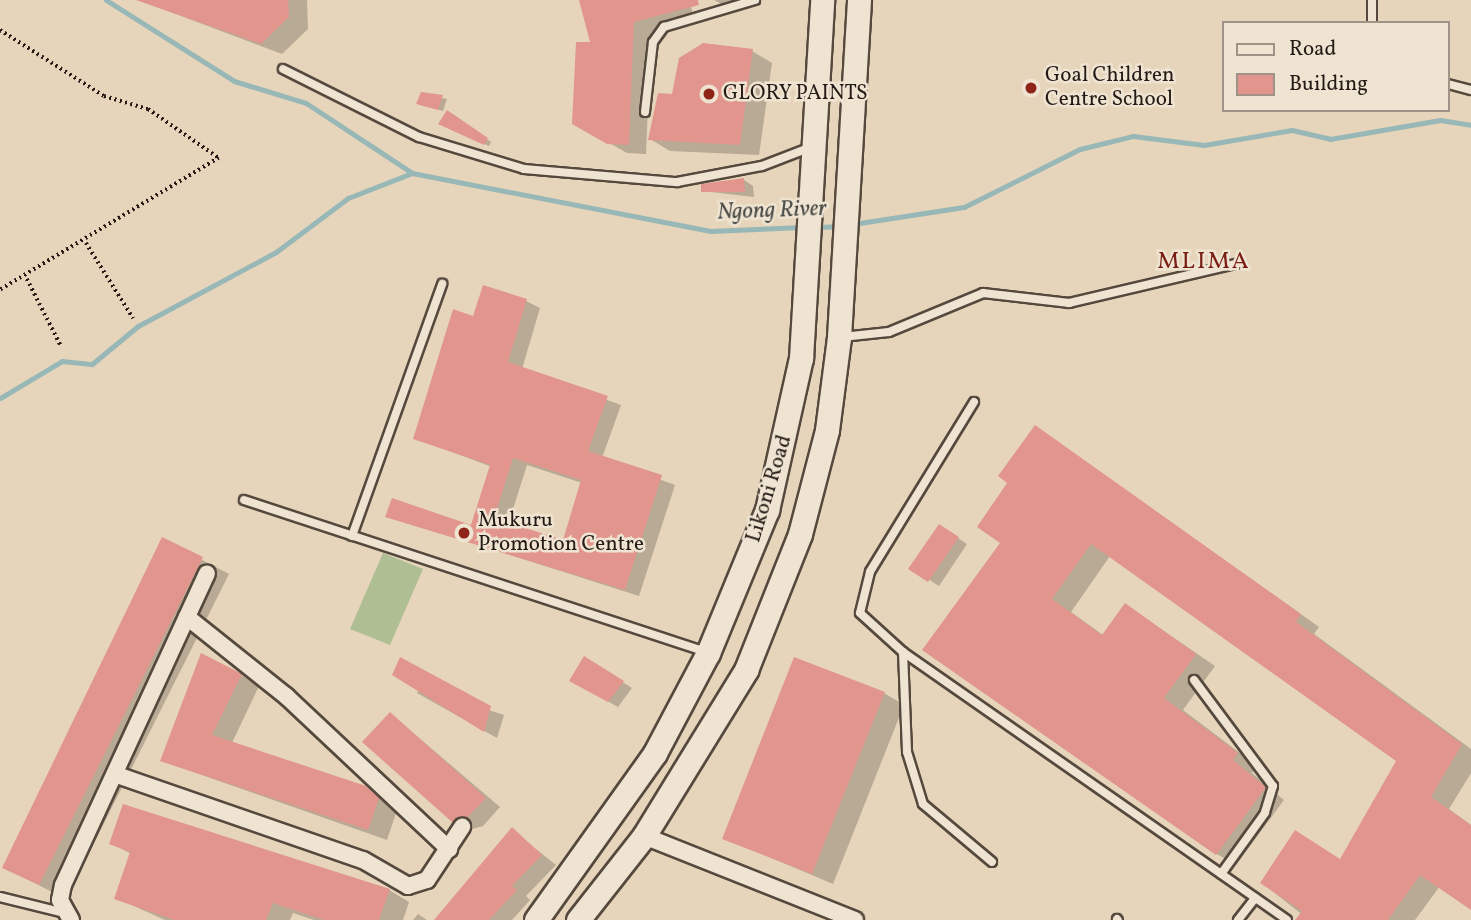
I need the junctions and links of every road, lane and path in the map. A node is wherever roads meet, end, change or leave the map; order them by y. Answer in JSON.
{"nodes":[{"id":1,"x":755,"y":0,"type":"edge"},
{"id":2,"x":822,"y":0,"type":"edge"},
{"id":3,"x":859,"y":0,"type":"edge"},
{"id":4,"x":1372,"y":0,"type":"edge"},
{"id":5,"x":1372,"y":21,"type":"edge"},
{"id":6,"x":0,"y":30,"type":"edge"},
{"id":7,"x":283,"y":69,"type":"dead end"},
{"id":8,"x":1450,"y":85,"type":"edge"},
{"id":9,"x":1471,"y":90,"type":"edge"},
{"id":10,"x":645,"y":112,"type":"dead end"},
{"id":11,"x":811,"y":148,"type":"junction"},
{"id":12,"x":86,"y":243,"type":"junction"},
{"id":13,"x":1239,"y":263,"type":"dead end"},
{"id":14,"x":26,"y":278,"type":"junction"},
{"id":15,"x":442,"y":284,"type":"dead end"},
{"id":16,"x":0,"y":290,"type":"edge"},
{"id":17,"x":133,"y":318,"type":"dead end"},
{"id":18,"x":839,"y":337,"type":"junction"},
{"id":19,"x":61,"y":346,"type":"dead end"},
{"id":20,"x":974,"y":402,"type":"dead end"},
{"id":21,"x":244,"y":500,"type":"dead end"},
{"id":22,"x":352,"y":536,"type":"junction"},
{"id":23,"x":207,"y":574,"type":"dead end"},
{"id":24,"x":187,"y":617,"type":"junction"},
{"id":25,"x":903,"y":652,"type":"junction"},
{"id":26,"x":708,"y":653,"type":"junction"},
{"id":27,"x":1194,"y":680,"type":"dead end"},
{"id":28,"x":117,"y":775,"type":"junction"},
{"id":29,"x":462,"y":827,"type":"dead end"},
{"id":30,"x":644,"y":836,"type":"junction"},
{"id":31,"x":449,"y":849,"type":"junction"},
{"id":32,"x":992,"y":862,"type":"dead end"},
{"id":33,"x":1221,"y":874,"type":"junction"},
{"id":34,"x":0,"y":897,"type":"edge"},
{"id":35,"x":1255,"y":898,"type":"junction"},
{"id":36,"x":68,"y":916,"type":"edge"},
{"id":37,"x":536,"y":920,"type":"edge"},
{"id":38,"x":578,"y":920,"type":"edge"},
{"id":39,"x":855,"y":920,"type":"edge"},
{"id":40,"x":1237,"y":920,"type":"edge"},
{"id":41,"x":1287,"y":920,"type":"edge"}],
"edges":[{"from":1,"to":10,"type":"lane"},
{"from":2,"to":11,"type":"main road","name":"Likoni Road"},
{"from":3,"to":18,"type":"main road","name":"Likoni Road"},
{"from":4,"to":5,"type":"lane"},
{"from":6,"to":12,"type":"path"},
{"from":7,"to":11,"type":"lane"},
{"from":8,"to":9,"type":"lane"},
{"from":11,"to":26,"type":"main road","name":"Likoni Road"},
{"from":12,"to":14,"type":"path"},
{"from":12,"to":17,"type":"path"},
{"from":13,"to":18,"type":"lane"},
{"from":14,"to":16,"type":"path"},
{"from":14,"to":19,"type":"path"},
{"from":15,"to":22,"type":"lane"},
{"from":18,"to":30,"type":"main road","name":"Likoni Road"},
{"from":20,"to":25,"type":"lane"},
{"from":21,"to":22,"type":"lane"},
{"from":22,"to":26,"type":"lane"},
{"from":23,"to":24,"type":"street"},
{"from":24,"to":28,"type":"street"},
{"from":24,"to":31,"type":"street"},
{"from":25,"to":32,"type":"lane"},
{"from":25,"to":33,"type":"lane"},
{"from":26,"to":37,"type":"main road","name":"Likoni Road"},
{"from":27,"to":33,"type":"lane"},
{"from":28,"to":31,"type":"street"},
{"from":28,"to":36,"type":"street"},
{"from":29,"to":31,"type":"street"},
{"from":30,"to":38,"type":"main road","name":"Likoni Road"},
{"from":30,"to":39,"type":"street"},
{"from":33,"to":35,"type":"lane"},
{"from":34,"to":36,"type":"lane"},
{"from":35,"to":40,"type":"lane"},
{"from":35,"to":41,"type":"lane"}]}
